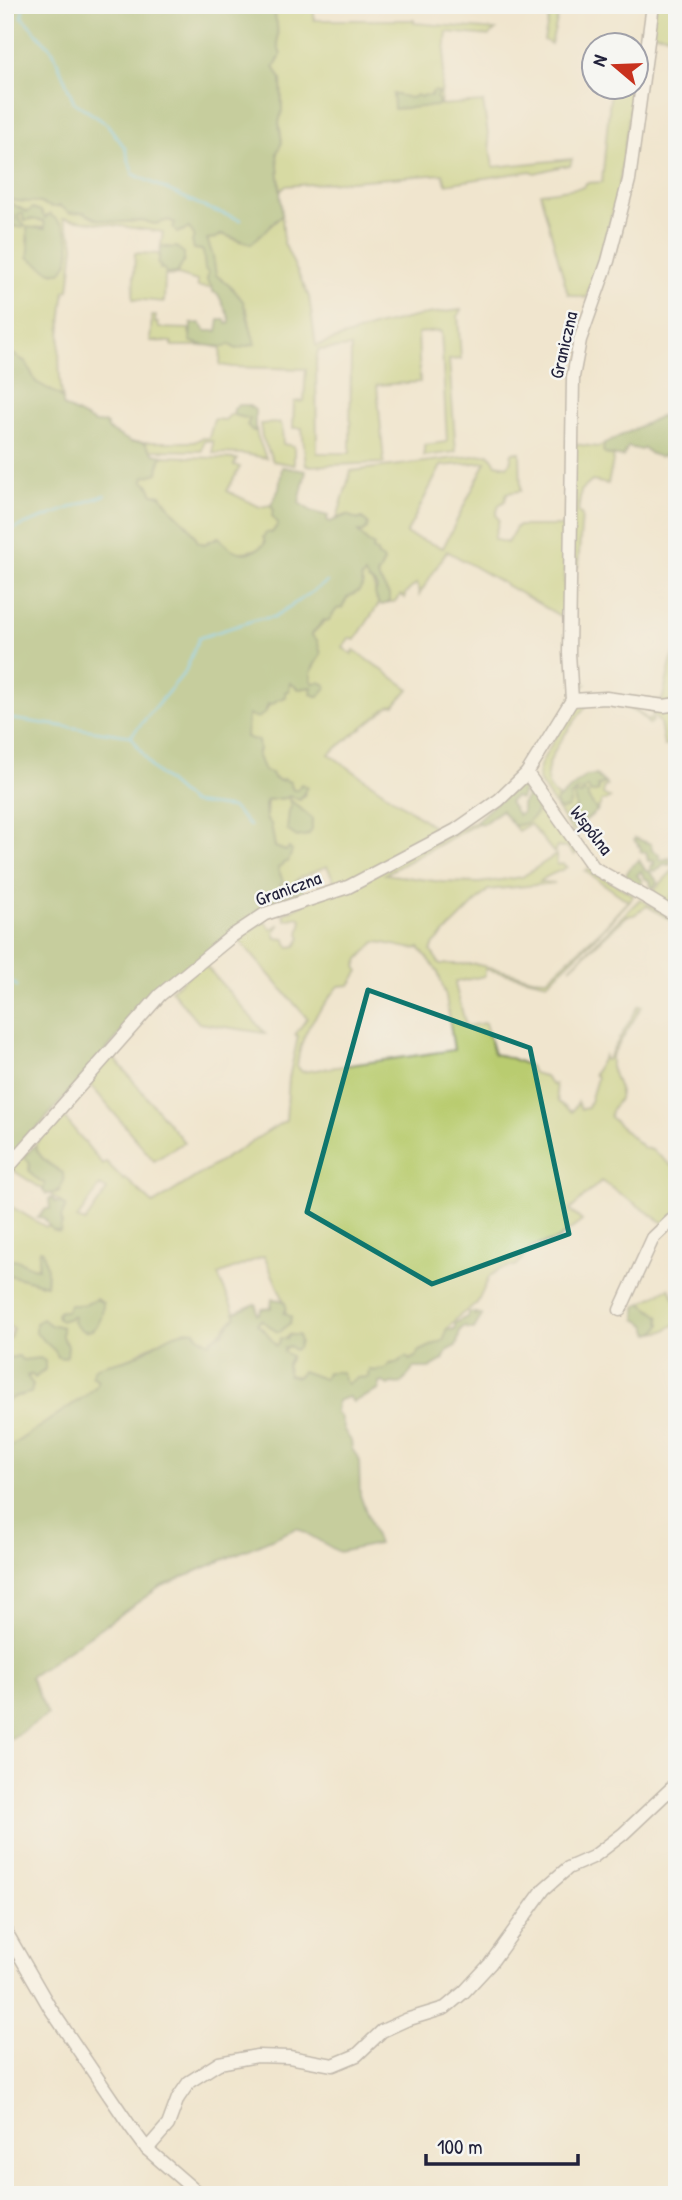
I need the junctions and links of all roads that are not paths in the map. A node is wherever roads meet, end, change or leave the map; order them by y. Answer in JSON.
{"nodes":[{"id":1,"x":653,"y":5,"type":"edge"},
{"id":2,"x":572,"y":699,"type":"junction"},
{"id":3,"x":677,"y":704,"type":"edge"},
{"id":4,"x":527,"y":773,"type":"junction"},
{"id":5,"x":677,"y":916,"type":"edge"},
{"id":6,"x":5,"y":1171,"type":"edge"},
{"id":7,"x":677,"y":1215,"type":"edge"},
{"id":8,"x":620,"y":1310,"type":"dead end"},
{"id":9,"x":677,"y":1783,"type":"edge"},
{"id":10,"x":5,"y":1930,"type":"edge"},
{"id":11,"x":148,"y":2149,"type":"junction"},
{"id":12,"x":200,"y":2195,"type":"edge"}],
"edges":[{"from":1,"to":2,"type":"street","name":"Graniczna"},
{"from":2,"to":3,"type":"street"},
{"from":2,"to":4,"type":"street","name":"Graniczna"},
{"from":4,"to":5,"type":"street","name":"Wspólna"},
{"from":4,"to":6,"type":"street","name":"Graniczna"},
{"from":7,"to":8,"type":"street"},
{"from":9,"to":11,"type":"street"},
{"from":10,"to":11,"type":"street"},
{"from":11,"to":12,"type":"street"}]}
